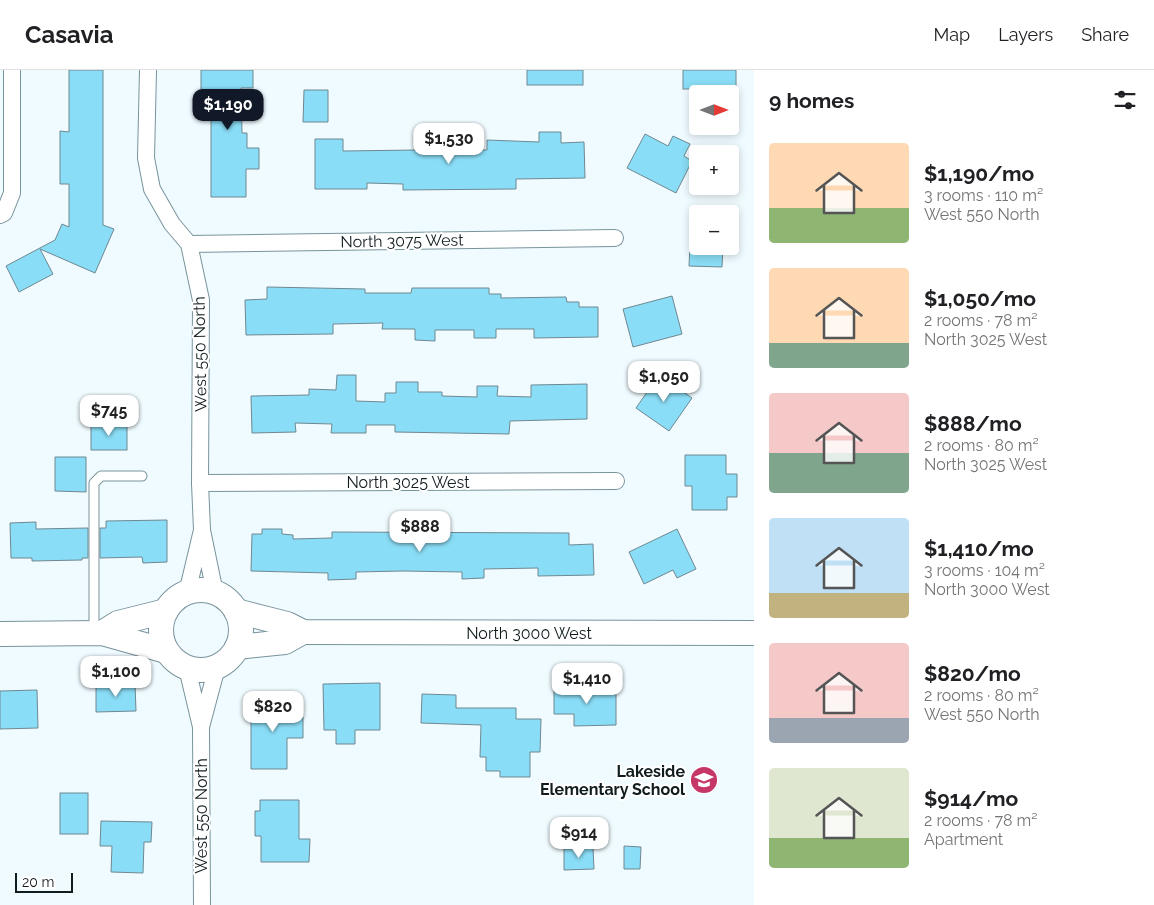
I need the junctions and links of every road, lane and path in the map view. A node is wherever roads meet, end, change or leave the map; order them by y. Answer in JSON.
{"nodes":[{"id":1,"x":12,"y":70,"type":"edge"},
{"id":2,"x":148,"y":70,"type":"edge"},
{"id":3,"x":2,"y":214,"type":"edge"},
{"id":4,"x":615,"y":238,"type":"dead end"},
{"id":5,"x":189,"y":244,"type":"junction"},
{"id":6,"x":142,"y":476,"type":"dead end"},
{"id":7,"x":616,"y":481,"type":"dead end"},
{"id":8,"x":200,"y":483,"type":"junction"},
{"id":9,"x":202,"y":530,"type":"junction"},
{"id":10,"x":187,"y":593,"type":"junction"},
{"id":11,"x":215,"y":593,"type":"junction"},
{"id":12,"x":166,"y":611,"type":"junction"},
{"id":13,"x":236,"y":611,"type":"junction"},
{"id":14,"x":303,"y":632,"type":"junction"},
{"id":15,"x":98,"y":633,"type":"junction"},
{"id":16,"x":754,"y":633,"type":"edge"},
{"id":17,"x":0,"y":634,"type":"edge"},
{"id":18,"x":237,"y":648,"type":"junction"},
{"id":19,"x":166,"y":651,"type":"junction"},
{"id":20,"x":217,"y":667,"type":"junction"},
{"id":21,"x":187,"y":668,"type":"junction"},
{"id":22,"x":201,"y":726,"type":"junction"},
{"id":23,"x":202,"y":905,"type":"edge"}],
"edges":[{"from":1,"to":3,"type":"street"},
{"from":2,"to":5,"type":"street","name":"West 550 North"},
{"from":4,"to":5,"type":"street","name":"North 3075 West"},
{"from":5,"to":8,"type":"street","name":"West 550 North"},
{"from":6,"to":15,"type":"lane"},
{"from":7,"to":8,"type":"street","name":"North 3025 West"},
{"from":8,"to":9,"type":"street","name":"West 550 North"},
{"from":9,"to":10,"type":"street","name":"West 550 North"},
{"from":9,"to":11,"type":"street","name":"West 550 North"},
{"from":10,"to":11,"type":"main road"},
{"from":10,"to":12,"type":"main road"},
{"from":11,"to":13,"type":"main road"},
{"from":12,"to":15,"type":"main road"},
{"from":12,"to":19,"type":"main road"},
{"from":13,"to":14,"type":"main road","name":"North 3000 West"},
{"from":13,"to":18,"type":"main road"},
{"from":14,"to":16,"type":"main road","name":"North 3000 West"},
{"from":14,"to":18,"type":"main road","name":"North 3000 West"},
{"from":15,"to":17,"type":"main road"},
{"from":15,"to":19,"type":"main road"},
{"from":18,"to":20,"type":"main road"},
{"from":19,"to":21,"type":"main road"},
{"from":20,"to":21,"type":"main road"},
{"from":20,"to":22,"type":"street","name":"West 550 North"},
{"from":21,"to":22,"type":"street","name":"West 550 North"},
{"from":22,"to":23,"type":"street","name":"West 550 North"}]}
